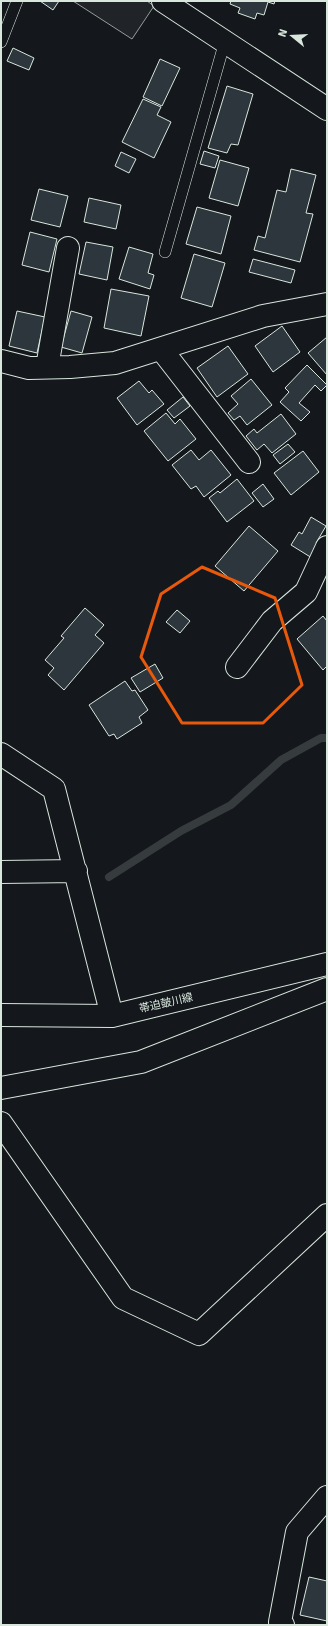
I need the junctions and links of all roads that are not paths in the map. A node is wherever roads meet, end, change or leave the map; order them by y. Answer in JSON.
{"nodes":[{"id":1,"x":17,"y":1,"type":"edge"},
{"id":2,"x":164,"y":1,"type":"edge"},
{"id":3,"x":225,"y":41,"type":"junction"},
{"id":4,"x":1,"y":42,"type":"edge"},
{"id":5,"x":327,"y":109,"type":"edge"},
{"id":6,"x":68,"y":248,"type":"dead end"},
{"id":7,"x":165,"y":252,"type":"dead end"},
{"id":8,"x":327,"y":304,"type":"edge"},
{"id":9,"x":161,"y":349,"type":"junction"},
{"id":10,"x":1,"y":361,"type":"edge"},
{"id":11,"x":47,"y":367,"type":"junction"},
{"id":12,"x":249,"y":462,"type":"dead end"},
{"id":13,"x":327,"y":547,"type":"edge"},
{"id":14,"x":237,"y":667,"type":"dead end"},
{"id":15,"x":1,"y":754,"type":"edge"},
{"id":16,"x":76,"y":871,"type":"junction"},
{"id":17,"x":1,"y":872,"type":"edge"},
{"id":18,"x":327,"y":964,"type":"edge"},
{"id":19,"x":327,"y":989,"type":"edge"},
{"id":20,"x":1,"y":1015,"type":"edge"},
{"id":21,"x":112,"y":1016,"type":"junction"},
{"id":22,"x":1,"y":1088,"type":"edge"},
{"id":23,"x":1,"y":1123,"type":"edge"},
{"id":24,"x":327,"y":1215,"type":"edge"},
{"id":25,"x":327,"y":1496,"type":"edge"},
{"id":26,"x":283,"y":1625,"type":"edge"}],
"edges":[{"from":1,"to":4,"type":"lane"},
{"from":2,"to":3,"type":"street"},
{"from":3,"to":5,"type":"street"},
{"from":3,"to":7,"type":"lane"},
{"from":6,"to":11,"type":"street"},
{"from":8,"to":9,"type":"street"},
{"from":9,"to":11,"type":"street"},
{"from":9,"to":12,"type":"street"},
{"from":10,"to":11,"type":"street"},
{"from":13,"to":14,"type":"street"},
{"from":15,"to":16,"type":"street"},
{"from":16,"to":17,"type":"street"},
{"from":16,"to":21,"type":"street"},
{"from":18,"to":21,"type":"street","name":"帯迫皷川線"},
{"from":19,"to":22,"type":"street"},
{"from":20,"to":21,"type":"street","name":"帯迫皷川線"},
{"from":23,"to":24,"type":"street"},
{"from":25,"to":26,"type":"street"}]}
